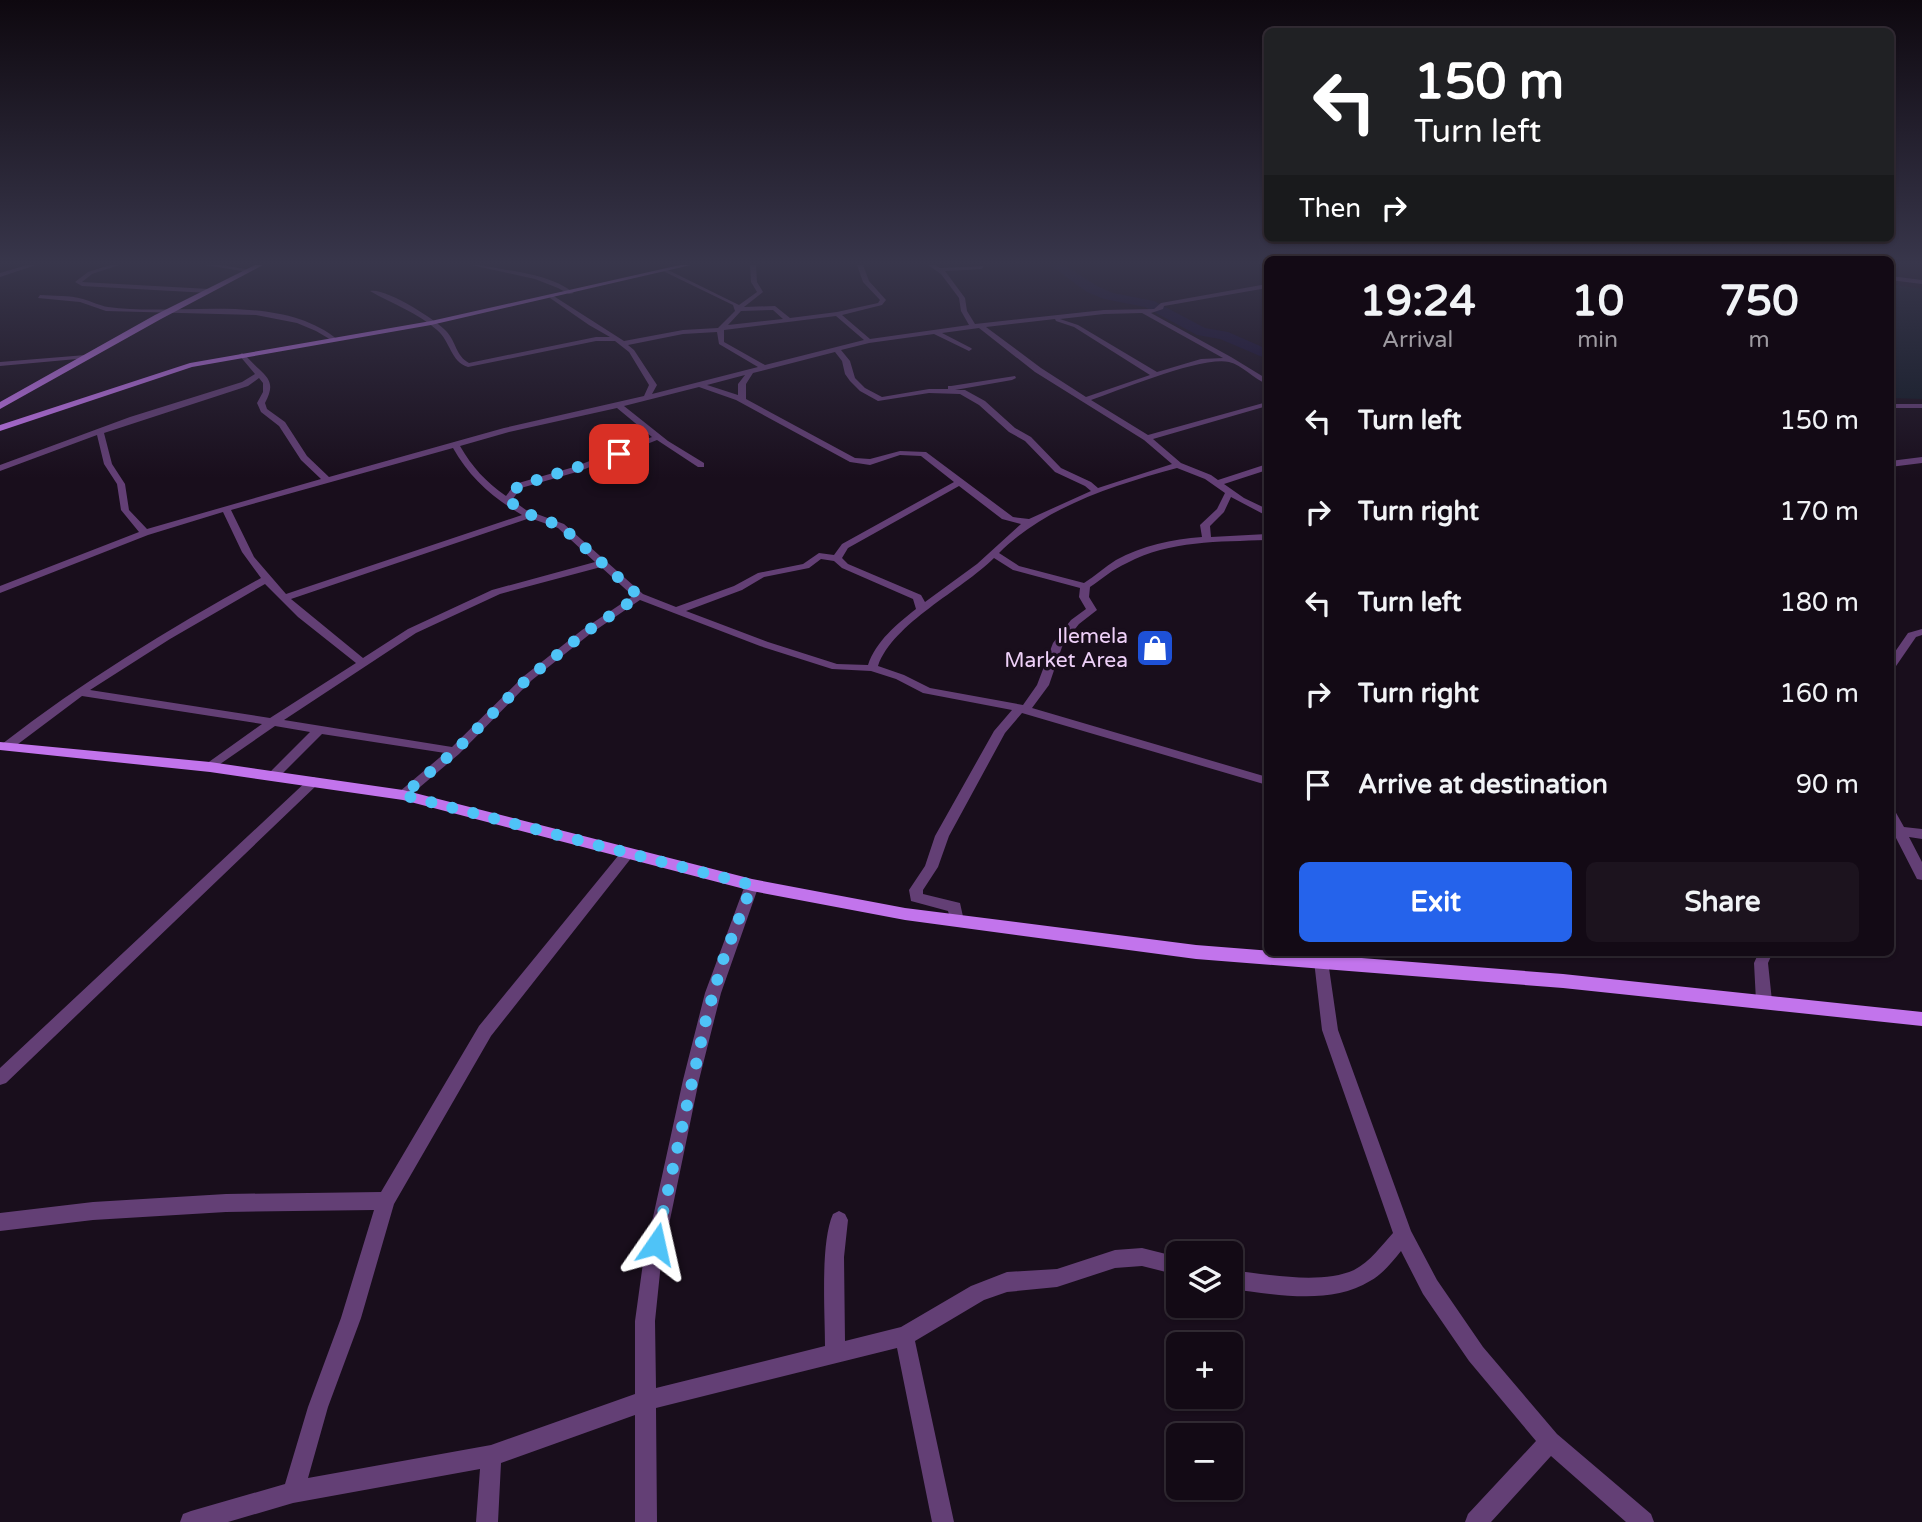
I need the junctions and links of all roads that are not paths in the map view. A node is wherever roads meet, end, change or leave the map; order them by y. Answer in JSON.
{"nodes":[{"id":1,"x":123,"y":336,"type":"edge"},
{"id":2,"x":328,"y":336,"type":"edge"},
{"id":3,"x":357,"y":336,"type":"edge"},
{"id":4,"x":446,"y":336,"type":"edge"},
{"id":5,"x":612,"y":336,"type":"edge"},
{"id":6,"x":655,"y":336,"type":"edge"},
{"id":7,"x":721,"y":336,"type":"edge"},
{"id":8,"x":863,"y":336,"type":"edge"},
{"id":9,"x":898,"y":336,"type":"edge"},
{"id":10,"x":944,"y":336,"type":"edge"},
{"id":11,"x":994,"y":336,"type":"edge"},
{"id":12,"x":1092,"y":336,"type":"edge"},
{"id":13,"x":1188,"y":336,"type":"edge"},
{"id":14,"x":335,"y":340,"type":"junction"},
{"id":15,"x":620,"y":341,"type":"junction"},
{"id":16,"x":869,"y":341,"type":"junction"},
{"id":17,"x":836,"y":349,"type":"junction"},
{"id":18,"x":969,"y":349,"type":"dead end"},
{"id":19,"x":242,"y":355,"type":"junction"},
{"id":20,"x":86,"y":357,"type":"junction"},
{"id":21,"x":1233,"y":361,"type":"junction"},
{"id":22,"x":0,"y":364,"type":"edge"},
{"id":23,"x":765,"y":368,"type":"junction"},
{"id":24,"x":751,"y":371,"type":"junction"},
{"id":25,"x":261,"y":374,"type":"junction"},
{"id":26,"x":1156,"y":375,"type":"junction"},
{"id":27,"x":1012,"y":378,"type":"dead end"},
{"id":28,"x":1264,"y":380,"type":"edge"},
{"id":29,"x":267,"y":383,"type":"junction"},
{"id":30,"x":696,"y":383,"type":"junction"},
{"id":31,"x":245,"y":384,"type":"junction"},
{"id":32,"x":944,"y":390,"type":"junction"},
{"id":33,"x":647,"y":397,"type":"junction"},
{"id":34,"x":742,"y":399,"type":"junction"},
{"id":35,"x":1086,"y":400,"type":"junction"},
{"id":36,"x":618,"y":405,"type":"junction"},
{"id":37,"x":1264,"y":405,"type":"edge"},
{"id":38,"x":0,"y":406,"type":"edge"},
{"id":39,"x":1894,"y":407,"type":"edge"},
{"id":40,"x":1922,"y":407,"type":"edge"},
{"id":41,"x":0,"y":428,"type":"edge"},
{"id":42,"x":100,"y":433,"type":"junction"},
{"id":43,"x":658,"y":437,"type":"junction"},
{"id":44,"x":1147,"y":438,"type":"junction"},
{"id":45,"x":455,"y":444,"type":"junction"},
{"id":46,"x":1922,"y":460,"type":"edge"},
{"id":47,"x":1894,"y":464,"type":"edge"},
{"id":48,"x":701,"y":465,"type":"dead end"},
{"id":49,"x":1178,"y":465,"type":"junction"},
{"id":50,"x":0,"y":468,"type":"edge"},
{"id":51,"x":1264,"y":468,"type":"edge"},
{"id":52,"x":327,"y":480,"type":"junction"},
{"id":53,"x":960,"y":482,"type":"junction"},
{"id":54,"x":1219,"y":483,"type":"junction"},
{"id":55,"x":1095,"y":490,"type":"junction"},
{"id":56,"x":1229,"y":493,"type":"junction"},
{"id":57,"x":508,"y":500,"type":"junction"},
{"id":58,"x":226,"y":509,"type":"junction"},
{"id":59,"x":1264,"y":511,"type":"edge"},
{"id":60,"x":530,"y":515,"type":"junction"},
{"id":61,"x":1005,"y":517,"type":"junction"},
{"id":62,"x":1030,"y":522,"type":"junction"},
{"id":63,"x":1016,"y":531,"type":"junction"},
{"id":64,"x":145,"y":533,"type":"junction"},
{"id":65,"x":1264,"y":537,"type":"edge"},
{"id":66,"x":1207,"y":540,"type":"junction"},
{"id":67,"x":993,"y":553,"type":"junction"},
{"id":68,"x":837,"y":558,"type":"junction"},
{"id":69,"x":603,"y":563,"type":"junction"},
{"id":70,"x":267,"y":579,"type":"junction"},
{"id":71,"x":1085,"y":586,"type":"junction"},
{"id":72,"x":0,"y":590,"type":"edge"},
{"id":73,"x":639,"y":596,"type":"junction"},
{"id":74,"x":285,"y":598,"type":"junction"},
{"id":75,"x":678,"y":610,"type":"junction"},
{"id":76,"x":920,"y":611,"type":"junction"},
{"id":77,"x":1922,"y":632,"type":"edge"},
{"id":78,"x":1894,"y":658,"type":"edge"},
{"id":79,"x":362,"y":662,"type":"junction"},
{"id":80,"x":872,"y":668,"type":"junction"},
{"id":81,"x":79,"y":692,"type":"junction"},
{"id":82,"x":1022,"y":709,"type":"junction"},
{"id":83,"x":273,"y":722,"type":"junction"},
{"id":84,"x":319,"y":730,"type":"junction"},
{"id":85,"x":4,"y":749,"type":"edge"},
{"id":86,"x":455,"y":751,"type":"junction"},
{"id":87,"x":210,"y":767,"type":"junction"},
{"id":88,"x":273,"y":776,"type":"junction"},
{"id":89,"x":1264,"y":780,"type":"edge"},
{"id":90,"x":314,"y":781,"type":"junction"},
{"id":91,"x":403,"y":795,"type":"junction"},
{"id":92,"x":1894,"y":831,"type":"edge"},
{"id":93,"x":1922,"y":834,"type":"edge"},
{"id":94,"x":627,"y":854,"type":"junction"},
{"id":95,"x":1922,"y":875,"type":"edge"},
{"id":96,"x":752,"y":885,"type":"junction"},
{"id":97,"x":957,"y":921,"type":"junction"},
{"id":98,"x":1264,"y":955,"type":"edge"},
{"id":99,"x":1275,"y":956,"type":"edge"},
{"id":100,"x":1764,"y":956,"type":"edge"},
{"id":101,"x":1314,"y":958,"type":"edge"},
{"id":102,"x":1764,"y":1001,"type":"junction"},
{"id":103,"x":1922,"y":1019,"type":"edge"},
{"id":104,"x":0,"y":1078,"type":"edge"},
{"id":105,"x":386,"y":1201,"type":"junction"},
{"id":106,"x":838,"y":1220,"type":"dead end"},
{"id":107,"x":0,"y":1222,"type":"edge"},
{"id":108,"x":1403,"y":1235,"type":"junction"},
{"id":109,"x":1166,"y":1263,"type":"edge"},
{"id":110,"x":1243,"y":1280,"type":"edge"},
{"id":111,"x":904,"y":1336,"type":"junction"},
{"id":112,"x":835,"y":1354,"type":"junction"},
{"id":113,"x":644,"y":1401,"type":"junction"},
{"id":114,"x":1550,"y":1441,"type":"junction"},
{"id":115,"x":491,"y":1456,"type":"junction"},
{"id":116,"x":293,"y":1492,"type":"junction"},
{"id":117,"x":191,"y":1522,"type":"edge"},
{"id":118,"x":487,"y":1522,"type":"edge"},
{"id":119,"x":646,"y":1522,"type":"edge"},
{"id":120,"x":943,"y":1522,"type":"edge"},
{"id":121,"x":1476,"y":1522,"type":"edge"},
{"id":122,"x":1643,"y":1522,"type":"edge"}],
"edges":[{"from":1,"to":20,"type":"main road"},
{"from":2,"to":14,"type":"street"},
{"from":3,"to":14,"type":"main road"},
{"from":4,"to":15,"type":"street"},
{"from":5,"to":15,"type":"street"},
{"from":6,"to":15,"type":"street"},
{"from":7,"to":23,"type":"street"},
{"from":8,"to":16,"type":"street"},
{"from":9,"to":16,"type":"street"},
{"from":10,"to":18,"type":"street"},
{"from":11,"to":35,"type":"street"},
{"from":12,"to":26,"type":"street"},
{"from":13,"to":21,"type":"street"},
{"from":14,"to":19,"type":"main road"},
{"from":15,"to":33,"type":"street"},
{"from":16,"to":17,"type":"street"},
{"from":17,"to":23,"type":"street"},
{"from":17,"to":32,"type":"street"},
{"from":19,"to":25,"type":"street"},
{"from":19,"to":41,"type":"main road"},
{"from":20,"to":22,"type":"street"},
{"from":20,"to":38,"type":"main road"},
{"from":21,"to":26,"type":"street"},
{"from":21,"to":28,"type":"street"},
{"from":23,"to":24,"type":"street"},
{"from":24,"to":30,"type":"street"},
{"from":24,"to":34,"type":"street"},
{"from":25,"to":29,"type":"street"},
{"from":25,"to":31,"type":"street"},
{"from":26,"to":35,"type":"street"},
{"from":27,"to":32,"type":"street"},
{"from":29,"to":31,"type":"street"},
{"from":29,"to":52,"type":"street"},
{"from":30,"to":33,"type":"street"},
{"from":30,"to":34,"type":"street"},
{"from":31,"to":42,"type":"street"},
{"from":32,"to":55,"type":"street"},
{"from":33,"to":36,"type":"street"},
{"from":34,"to":53,"type":"street"},
{"from":35,"to":44,"type":"street"},
{"from":36,"to":43,"type":"street"},
{"from":36,"to":45,"type":"street"},
{"from":37,"to":44,"type":"street"},
{"from":39,"to":40,"type":"street"},
{"from":42,"to":50,"type":"street"},
{"from":42,"to":64,"type":"street"},
{"from":43,"to":48,"type":"street"},
{"from":43,"to":57,"type":"street"},
{"from":44,"to":49,"type":"street"},
{"from":45,"to":52,"type":"street"},
{"from":45,"to":57,"type":"street"},
{"from":46,"to":47,"type":"street"},
{"from":49,"to":54,"type":"street"},
{"from":49,"to":55,"type":"street"},
{"from":51,"to":54,"type":"street"},
{"from":52,"to":58,"type":"street"},
{"from":53,"to":61,"type":"street"},
{"from":53,"to":68,"type":"street"},
{"from":54,"to":56,"type":"street"},
{"from":55,"to":62,"type":"street"},
{"from":56,"to":59,"type":"street"},
{"from":56,"to":66,"type":"street"},
{"from":57,"to":60,"type":"street"},
{"from":58,"to":64,"type":"street"},
{"from":58,"to":70,"type":"street"},
{"from":60,"to":69,"type":"street"},
{"from":60,"to":74,"type":"street"},
{"from":61,"to":62,"type":"street"},
{"from":61,"to":63,"type":"street"},
{"from":62,"to":63,"type":"street"},
{"from":63,"to":67,"type":"street"},
{"from":64,"to":72,"type":"street"},
{"from":65,"to":66,"type":"street"},
{"from":66,"to":71,"type":"street"},
{"from":67,"to":71,"type":"street"},
{"from":67,"to":76,"type":"street"},
{"from":68,"to":75,"type":"street"},
{"from":68,"to":76,"type":"street"},
{"from":69,"to":73,"type":"street"},
{"from":69,"to":79,"type":"street"},
{"from":70,"to":74,"type":"street"},
{"from":70,"to":81,"type":"street"},
{"from":71,"to":82,"type":"street"},
{"from":73,"to":75,"type":"street"},
{"from":73,"to":86,"type":"street"},
{"from":74,"to":79,"type":"street"},
{"from":75,"to":80,"type":"street"},
{"from":76,"to":80,"type":"street"},
{"from":77,"to":78,"type":"street"},
{"from":79,"to":83,"type":"street"},
{"from":80,"to":82,"type":"street"},
{"from":81,"to":83,"type":"street"},
{"from":81,"to":85,"type":"street"},
{"from":82,"to":89,"type":"street"},
{"from":82,"to":97,"type":"street"},
{"from":83,"to":84,"type":"street"},
{"from":83,"to":87,"type":"street"},
{"from":84,"to":86,"type":"street"},
{"from":84,"to":88,"type":"street"},
{"from":85,"to":87,"type":"main road"},
{"from":86,"to":91,"type":"street"},
{"from":87,"to":88,"type":"main road"},
{"from":88,"to":90,"type":"main road"},
{"from":90,"to":91,"type":"main road"},
{"from":90,"to":104,"type":"street"},
{"from":91,"to":94,"type":"main road"},
{"from":92,"to":93,"type":"street"},
{"from":92,"to":95,"type":"street"},
{"from":94,"to":96,"type":"main road"},
{"from":94,"to":105,"type":"street"},
{"from":96,"to":97,"type":"main road"},
{"from":96,"to":113,"type":"street"},
{"from":97,"to":98,"type":"main road"},
{"from":99,"to":101,"type":"main road"},
{"from":100,"to":102,"type":"street"},
{"from":101,"to":102,"type":"main road"},
{"from":101,"to":108,"type":"street"},
{"from":102,"to":103,"type":"main road"},
{"from":105,"to":107,"type":"street"},
{"from":105,"to":116,"type":"street"},
{"from":106,"to":112,"type":"street"},
{"from":108,"to":110,"type":"street"},
{"from":108,"to":114,"type":"street"},
{"from":109,"to":111,"type":"street"},
{"from":111,"to":112,"type":"street"},
{"from":111,"to":120,"type":"street"},
{"from":112,"to":113,"type":"street"},
{"from":113,"to":115,"type":"street"},
{"from":113,"to":119,"type":"street"},
{"from":114,"to":121,"type":"street"},
{"from":114,"to":122,"type":"street"},
{"from":115,"to":116,"type":"street"},
{"from":115,"to":118,"type":"street"},
{"from":116,"to":117,"type":"street"}]}
